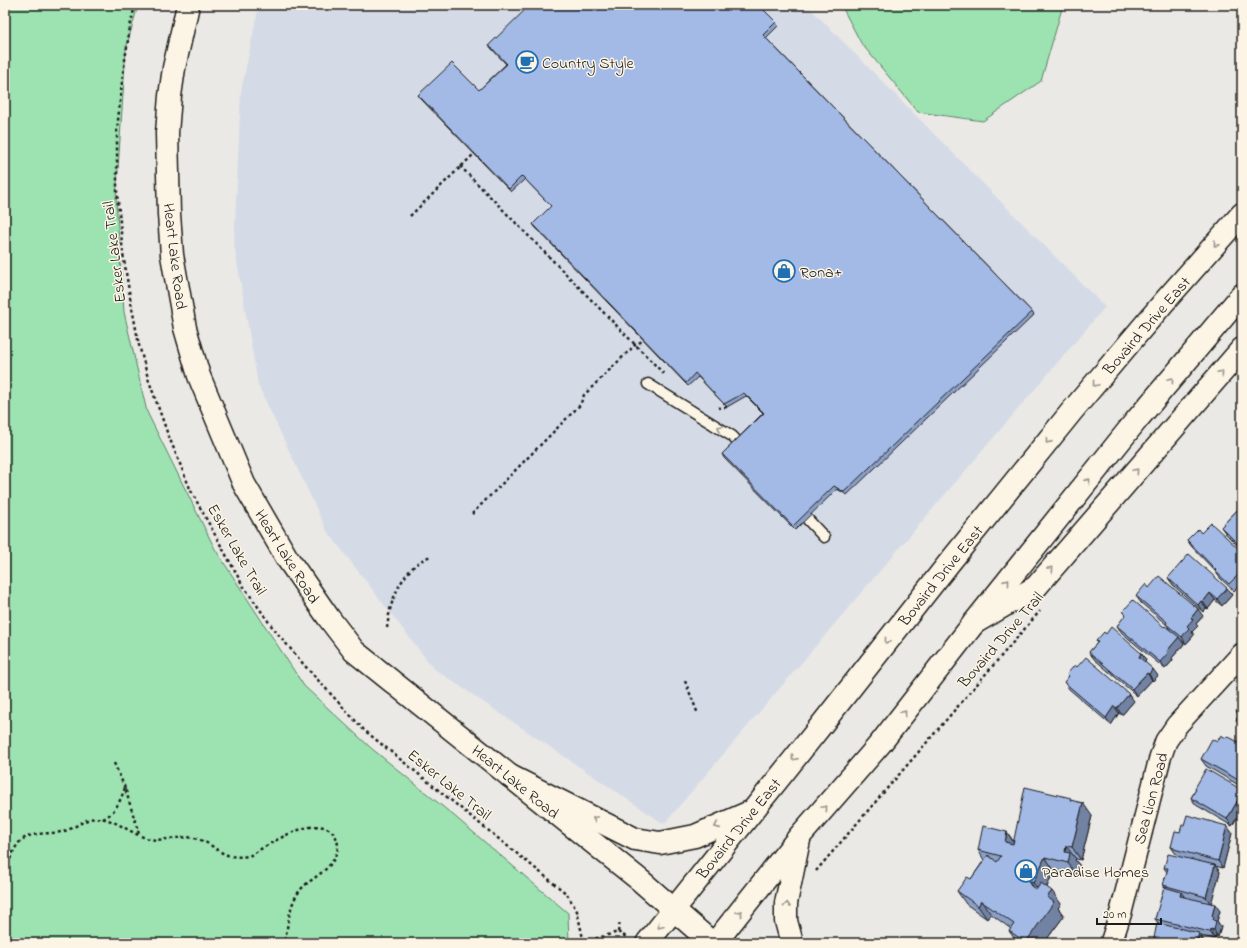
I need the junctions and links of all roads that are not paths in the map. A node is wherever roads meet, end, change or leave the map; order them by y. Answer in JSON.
{"nodes":[{"id":1,"x":188,"y":5,"type":"edge"},
{"id":2,"x":1242,"y":214,"type":"edge"},
{"id":3,"x":1242,"y":295,"type":"edge"},
{"id":4,"x":1242,"y":349,"type":"edge"},
{"id":5,"x":648,"y":384,"type":"dead end"},
{"id":6,"x":752,"y":458,"type":"edge"},
{"id":7,"x":793,"y":503,"type":"edge"},
{"id":8,"x":824,"y":537,"type":"dead end"},
{"id":9,"x":974,"y":623,"type":"junction"},
{"id":10,"x":1242,"y":654,"type":"edge"},
{"id":11,"x":510,"y":776,"type":"junction"},
{"id":12,"x":753,"y":810,"type":"junction"},
{"id":13,"x":799,"y":837,"type":"junction"},
{"id":14,"x":673,"y":909,"type":"junction"},
{"id":15,"x":647,"y":943,"type":"edge"},
{"id":16,"x":712,"y":943,"type":"edge"},
{"id":17,"x":715,"y":943,"type":"edge"},
{"id":18,"x":792,"y":943,"type":"edge"},
{"id":19,"x":1111,"y":943,"type":"edge"}],
"edges":[{"from":1,"to":11,"type":"main road","name":"Heart Lake Road"},
{"from":2,"to":12,"type":"main road","name":"Bovaird Drive East","one_way":true},
{"from":9,"to":3,"type":"main road","one_way":true},
{"from":9,"to":4,"type":"main road","one_way":true},
{"from":6,"to":5,"type":"lane","one_way":true},
{"from":7,"to":8,"type":"lane"},
{"from":13,"to":9,"type":"main road","one_way":true},
{"from":10,"to":19,"type":"street","name":"Sea Lion Road"},
{"from":12,"to":11,"type":"main road","one_way":true},
{"from":11,"to":14,"type":"main road","name":"Heart Lake Road"},
{"from":12,"to":14,"type":"main road","name":"Bovaird Drive East"},
{"from":17,"to":13,"type":"main road","one_way":true},
{"from":18,"to":13,"type":"main road","one_way":true},
{"from":14,"to":15,"type":"main road","name":"Bovaird Drive East","one_way":true},
{"from":14,"to":16,"type":"main road","name":"Heart Lake Road"}]}
